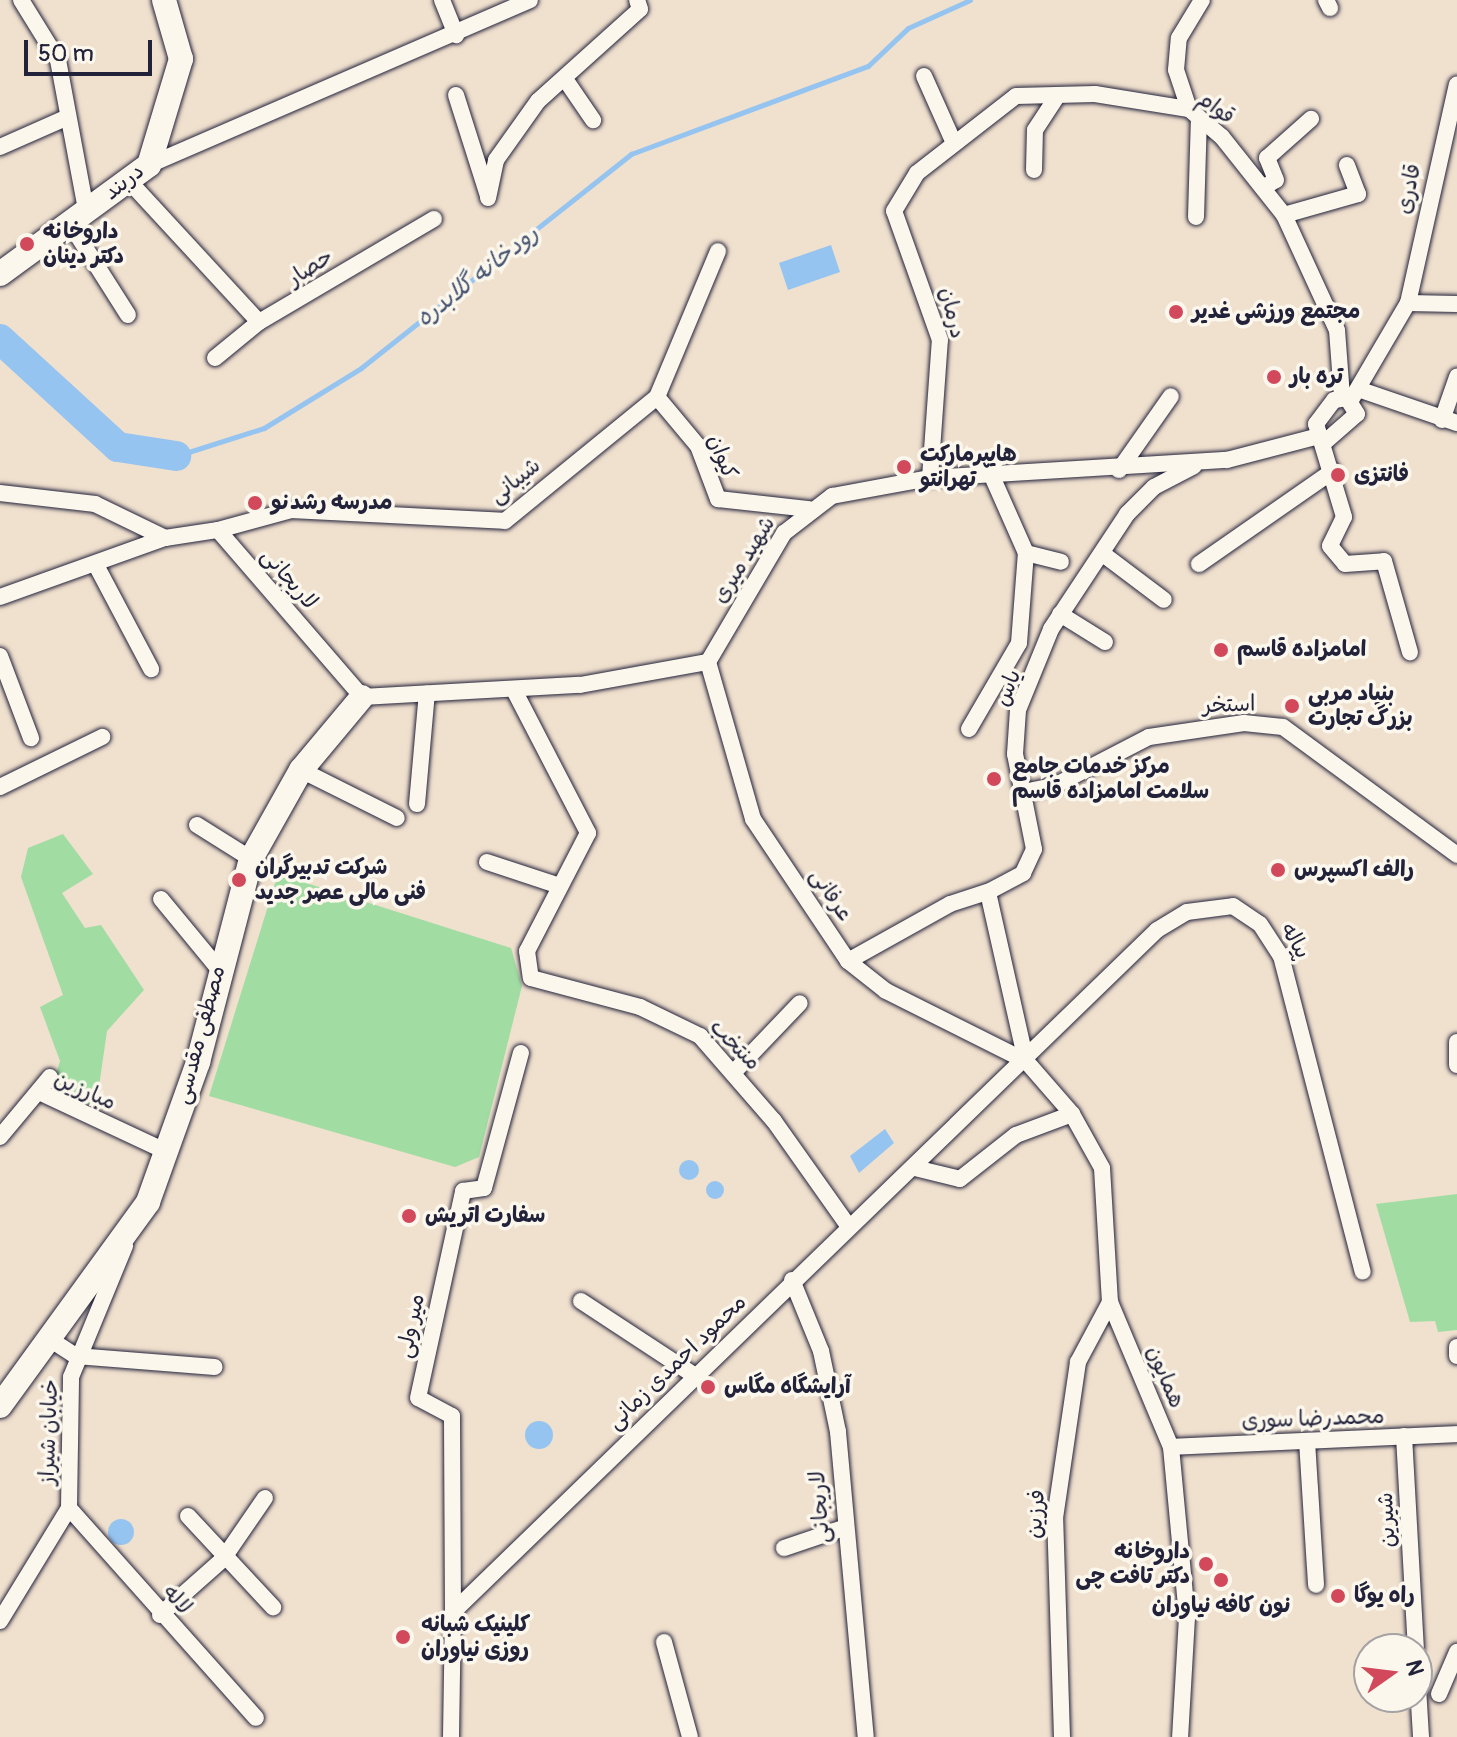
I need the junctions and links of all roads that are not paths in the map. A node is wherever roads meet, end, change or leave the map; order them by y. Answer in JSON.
{"nodes":[{"id":1,"x":21,"y":0,"type":"edge"},
{"id":2,"x":164,"y":0,"type":"edge"},
{"id":3,"x":442,"y":0,"type":"edge"},
{"id":4,"x":530,"y":0,"type":"edge"},
{"id":5,"x":637,"y":0,"type":"edge"},
{"id":6,"x":1202,"y":0,"type":"edge"},
{"id":7,"x":456,"y":35,"type":"junction"},
{"id":8,"x":924,"y":76,"type":"dead end"},
{"id":9,"x":565,"y":79,"type":"junction"},
{"id":10,"x":1457,"y":84,"type":"edge"},
{"id":11,"x":456,"y":95,"type":"dead end"},
{"id":12,"x":1058,"y":95,"type":"junction"},
{"id":13,"x":1194,"y":114,"type":"junction"},
{"id":14,"x":68,"y":117,"type":"junction"},
{"id":15,"x":1311,"y":119,"type":"dead end"},
{"id":16,"x":593,"y":120,"type":"dead end"},
{"id":17,"x":954,"y":143,"type":"junction"},
{"id":18,"x":0,"y":147,"type":"edge"},
{"id":19,"x":149,"y":165,"type":"junction"},
{"id":20,"x":1347,"y":165,"type":"dead end"},
{"id":21,"x":1034,"y":170,"type":"dead end"},
{"id":22,"x":128,"y":180,"type":"junction"},
{"id":23,"x":1263,"y":188,"type":"junction"},
{"id":24,"x":894,"y":211,"type":"joint"},
{"id":25,"x":1284,"y":215,"type":"junction"},
{"id":26,"x":78,"y":216,"type":"junction"},
{"id":27,"x":1196,"y":217,"type":"dead end"},
{"id":28,"x":434,"y":219,"type":"dead end"},
{"id":29,"x":718,"y":251,"type":"dead end"},
{"id":30,"x":0,"y":273,"type":"edge"},
{"id":31,"x":1408,"y":303,"type":"junction"},
{"id":32,"x":1457,"y":304,"type":"edge"},
{"id":33,"x":128,"y":315,"type":"dead end"},
{"id":34,"x":259,"y":322,"type":"junction"},
{"id":35,"x":215,"y":358,"type":"dead end"},
{"id":36,"x":1457,"y":377,"type":"edge"},
{"id":37,"x":1350,"y":395,"type":"junction"},
{"id":38,"x":1171,"y":396,"type":"dead end"},
{"id":39,"x":657,"y":397,"type":"junction"},
{"id":40,"x":1449,"y":421,"type":"edge"},
{"id":41,"x":1322,"y":438,"type":"junction"},
{"id":42,"x":1201,"y":463,"type":"junction"},
{"id":43,"x":1119,"y":470,"type":"junction"},
{"id":44,"x":1333,"y":471,"type":"junction"},
{"id":45,"x":991,"y":474,"type":"junction"},
{"id":46,"x":930,"y":478,"type":"junction"},
{"id":47,"x":0,"y":493,"type":"edge"},
{"id":48,"x":809,"y":509,"type":"junction"},
{"id":49,"x":218,"y":530,"type":"junction"},
{"id":50,"x":165,"y":538,"type":"junction"},
{"id":51,"x":1026,"y":553,"type":"junction"},
{"id":52,"x":1103,"y":554,"type":"junction"},
{"id":53,"x":1061,"y":562,"type":"dead end"},
{"id":54,"x":1199,"y":564,"type":"dead end"},
{"id":55,"x":96,"y":565,"type":"junction"},
{"id":56,"x":0,"y":597,"type":"edge"},
{"id":57,"x":1164,"y":600,"type":"dead end"},
{"id":58,"x":1060,"y":614,"type":"junction"},
{"id":59,"x":1105,"y":642,"type":"dead end"},
{"id":60,"x":1019,"y":643,"type":"junction"},
{"id":61,"x":1410,"y":652,"type":"dead end"},
{"id":62,"x":0,"y":656,"type":"edge"},
{"id":63,"x":1044,"y":660,"type":"junction"},
{"id":64,"x":708,"y":662,"type":"junction"},
{"id":65,"x":151,"y":669,"type":"dead end"},
{"id":66,"x":515,"y":692,"type":"junction"},
{"id":67,"x":427,"y":693,"type":"junction"},
{"id":68,"x":362,"y":697,"type":"junction"},
{"id":69,"x":969,"y":729,"type":"dead end"},
{"id":70,"x":102,"y":737,"type":"dead end"},
{"id":71,"x":31,"y":738,"type":"dead end"},
{"id":72,"x":301,"y":770,"type":"junction"},
{"id":73,"x":0,"y":787,"type":"edge"},
{"id":74,"x":1023,"y":792,"type":"junction"},
{"id":75,"x":417,"y":804,"type":"dead end"},
{"id":76,"x":397,"y":818,"type":"dead end"},
{"id":77,"x":197,"y":825,"type":"dead end"},
{"id":78,"x":1457,"y":855,"type":"edge"},
{"id":79,"x":251,"y":859,"type":"junction"},
{"id":80,"x":487,"y":862,"type":"dead end"},
{"id":81,"x":560,"y":886,"type":"junction"},
{"id":82,"x":988,"y":892,"type":"junction"},
{"id":83,"x":161,"y":899,"type":"dead end"},
{"id":84,"x":848,"y":961,"type":"junction"},
{"id":85,"x":217,"y":967,"type":"junction"},
{"id":86,"x":800,"y":1003,"type":"dead end"},
{"id":87,"x":1457,"y":1042,"type":"edge"},
{"id":88,"x":521,"y":1053,"type":"dead end"},
{"id":89,"x":1026,"y":1061,"type":"junction"},
{"id":90,"x":1457,"y":1065,"type":"edge"},
{"id":91,"x":734,"y":1072,"type":"junction"},
{"id":92,"x":50,"y":1077,"type":"dead end"},
{"id":93,"x":39,"y":1092,"type":"junction"},
{"id":94,"x":1072,"y":1114,"type":"junction"},
{"id":95,"x":0,"y":1137,"type":"edge"},
{"id":96,"x":167,"y":1152,"type":"junction"},
{"id":97,"x":915,"y":1168,"type":"junction"},
{"id":98,"x":849,"y":1227,"type":"junction"},
{"id":99,"x":129,"y":1237,"type":"junction"},
{"id":100,"x":1363,"y":1272,"type":"dead end"},
{"id":101,"x":792,"y":1280,"type":"junction"},
{"id":102,"x":581,"y":1301,"type":"dead end"},
{"id":103,"x":1110,"y":1302,"type":"junction"},
{"id":104,"x":48,"y":1338,"type":"junction"},
{"id":105,"x":1457,"y":1347,"type":"edge"},
{"id":106,"x":76,"y":1356,"type":"junction"},
{"id":107,"x":1457,"y":1356,"type":"edge"},
{"id":108,"x":215,"y":1367,"type":"dead end"},
{"id":109,"x":695,"y":1376,"type":"junction"},
{"id":110,"x":0,"y":1406,"type":"edge"},
{"id":111,"x":1457,"y":1434,"type":"edge"},
{"id":112,"x":1404,"y":1436,"type":"junction"},
{"id":113,"x":1307,"y":1441,"type":"junction"},
{"id":114,"x":1171,"y":1447,"type":"junction"},
{"id":115,"x":265,"y":1498,"type":"dead end"},
{"id":116,"x":69,"y":1508,"type":"junction"},
{"id":117,"x":188,"y":1516,"type":"dead end"},
{"id":118,"x":843,"y":1528,"type":"junction"},
{"id":119,"x":784,"y":1548,"type":"dead end"},
{"id":120,"x":223,"y":1559,"type":"junction"},
{"id":121,"x":1316,"y":1585,"type":"dead end"},
{"id":122,"x":273,"y":1607,"type":"dead end"},
{"id":123,"x":453,"y":1612,"type":"junction"},
{"id":124,"x":160,"y":1615,"type":"junction"},
{"id":125,"x":0,"y":1621,"type":"edge"},
{"id":126,"x":1415,"y":1633,"type":"edge"},
{"id":127,"x":664,"y":1642,"type":"dead end"},
{"id":128,"x":1457,"y":1652,"type":"edge"},
{"id":129,"x":1439,"y":1694,"type":"dead end"},
{"id":130,"x":1420,"y":1713,"type":"edge"},
{"id":131,"x":256,"y":1718,"type":"dead end"},
{"id":132,"x":451,"y":1737,"type":"edge"},
{"id":133,"x":690,"y":1737,"type":"edge"},
{"id":134,"x":866,"y":1737,"type":"edge"},
{"id":135,"x":1062,"y":1737,"type":"edge"},
{"id":136,"x":1180,"y":1737,"type":"edge"},
{"id":137,"x":1421,"y":1737,"type":"edge"}],
"edges":[{"from":1,"to":14,"type":"street"},
{"from":2,"to":19,"type":"main road","name":"دربند"},
{"from":3,"to":7,"type":"street"},
{"from":4,"to":7,"type":"street"},
{"from":5,"to":9,"type":"street"},
{"from":6,"to":13,"type":"street"},
{"from":7,"to":19,"type":"street"},
{"from":8,"to":17,"type":"street"},
{"from":9,"to":11,"type":"street"},
{"from":9,"to":16,"type":"street"},
{"from":10,"to":31,"type":"street","name":"قادری"},
{"from":12,"to":13,"type":"street","name":"قوام"},
{"from":12,"to":17,"type":"street","name":"قوام"},
{"from":12,"to":21,"type":"street"},
{"from":13,"to":23,"type":"street","name":"قوام"},
{"from":13,"to":27,"type":"street"},
{"from":14,"to":18,"type":"street"},
{"from":14,"to":26,"type":"street"},
{"from":15,"to":23,"type":"street"},
{"from":17,"to":24,"type":"street","name":"قوام"},
{"from":19,"to":22,"type":"main road","name":"دربند"},
{"from":20,"to":25,"type":"street"},
{"from":22,"to":26,"type":"main road","name":"دربند"},
{"from":22,"to":34,"type":"street"},
{"from":23,"to":25,"type":"street","name":"قوام"},
{"from":24,"to":46,"type":"street","name":"درمان"},
{"from":25,"to":37,"type":"street","name":"قوام"},
{"from":26,"to":30,"type":"main road","name":"دربند"},
{"from":26,"to":33,"type":"street"},
{"from":28,"to":34,"type":"street","name":"حصار"},
{"from":29,"to":39,"type":"street","name":"شیبانی"},
{"from":31,"to":32,"type":"street"},
{"from":31,"to":37,"type":"street","name":"قادری"},
{"from":34,"to":35,"type":"street","name":"حصار"},
{"from":36,"to":40,"type":"street"},
{"from":37,"to":40,"type":"street"},
{"from":37,"to":41,"type":"street"},
{"from":37,"to":41,"type":"street"},
{"from":38,"to":43,"type":"street"},
{"from":39,"to":48,"type":"street","name":"کیوان"},
{"from":39,"to":49,"type":"street","name":"شیبانی"},
{"from":41,"to":42,"type":"street","name":"شهید میری"},
{"from":41,"to":44,"type":"street"},
{"from":42,"to":43,"type":"street","name":"شهید میری"},
{"from":42,"to":52,"type":"street","name":"یاس"},
{"from":43,"to":45,"type":"street","name":"شهید میری"},
{"from":44,"to":54,"type":"street"},
{"from":44,"to":61,"type":"street"},
{"from":45,"to":46,"type":"street","name":"شهید میری"},
{"from":45,"to":51,"type":"street"},
{"from":46,"to":48,"type":"street","name":"شهید میری"},
{"from":47,"to":50,"type":"street"},
{"from":48,"to":64,"type":"street","name":"شهید میری"},
{"from":49,"to":50,"type":"street"},
{"from":49,"to":68,"type":"street","name":"لاریجانی"},
{"from":50,"to":55,"type":"street"},
{"from":51,"to":53,"type":"street"},
{"from":51,"to":60,"type":"street"},
{"from":52,"to":57,"type":"street"},
{"from":52,"to":58,"type":"street","name":"یاس"},
{"from":55,"to":56,"type":"street"},
{"from":55,"to":65,"type":"street"},
{"from":58,"to":59,"type":"street"},
{"from":58,"to":63,"type":"street","name":"یاس"},
{"from":60,"to":63,"type":"street"},
{"from":60,"to":69,"type":"street"},
{"from":62,"to":71,"type":"street"},
{"from":63,"to":74,"type":"street","name":"یاس"},
{"from":64,"to":66,"type":"street"},
{"from":64,"to":84,"type":"street","name":"عرفانی"},
{"from":66,"to":67,"type":"street"},
{"from":66,"to":81,"type":"street"},
{"from":67,"to":68,"type":"street"},
{"from":67,"to":75,"type":"street"},
{"from":68,"to":72,"type":"main road","name":"مصطفی مقدسی"},
{"from":70,"to":73,"type":"street"},
{"from":72,"to":76,"type":"street"},
{"from":72,"to":79,"type":"main road","name":"مصطفی مقدسی"},
{"from":74,"to":78,"type":"street","name":"استخر"},
{"from":74,"to":82,"type":"street","name":"یاس"},
{"from":77,"to":79,"type":"street"},
{"from":79,"to":85,"type":"main road","name":"مصطفی مقدسی"},
{"from":80,"to":81,"type":"street"},
{"from":81,"to":91,"type":"street","name":"منتخب"},
{"from":82,"to":84,"type":"street","name":"یاس"},
{"from":82,"to":89,"type":"street"},
{"from":83,"to":85,"type":"street"},
{"from":84,"to":89,"type":"street","name":"عرفانی"},
{"from":85,"to":96,"type":"main road","name":"مصطفی مقدسی"},
{"from":86,"to":91,"type":"street"},
{"from":87,"to":90,"type":"street"},
{"from":88,"to":123,"type":"street","name":"میر ولی"},
{"from":89,"to":94,"type":"street","name":"همایون"},
{"from":89,"to":97,"type":"street","name":"محمود احمدی زمانی"},
{"from":89,"to":100,"type":"street","name":"پیاله"},
{"from":91,"to":98,"type":"street","name":"منتخب"},
{"from":92,"to":93,"type":"street"},
{"from":93,"to":95,"type":"street","name":"مبارزین"},
{"from":93,"to":96,"type":"street","name":"مبارزین"},
{"from":94,"to":97,"type":"street"},
{"from":94,"to":103,"type":"street","name":"همایون"},
{"from":96,"to":99,"type":"main road","name":"مصطفی مقدسی"},
{"from":97,"to":98,"type":"street","name":"محمود احمدی زمانی"},
{"from":98,"to":101,"type":"street","name":"محمود احمدی زمانی"},
{"from":99,"to":104,"type":"main road","name":"مصطفی مقدسی"},
{"from":99,"to":106,"type":"street","name":"خیابان شیراز"},
{"from":101,"to":109,"type":"street","name":"محمود احمدی زمانی"},
{"from":101,"to":118,"type":"street","name":"لاریجانی"},
{"from":102,"to":109,"type":"street"},
{"from":103,"to":114,"type":"street","name":"همایون"},
{"from":103,"to":135,"type":"street","name":"فرزین"},
{"from":104,"to":106,"type":"street"},
{"from":104,"to":110,"type":"main road","name":"مصطفی مقدسی"},
{"from":105,"to":107,"type":"street"},
{"from":106,"to":108,"type":"street"},
{"from":106,"to":116,"type":"street","name":"خیابان شیراز"},
{"from":109,"to":123,"type":"street","name":"محمود احمدی زمانی"},
{"from":111,"to":112,"type":"street","name":"محمدرضا سوری"},
{"from":112,"to":113,"type":"street","name":"محمدرضا سوری"},
{"from":112,"to":126,"type":"street","name":"شیرین"},
{"from":113,"to":114,"type":"street","name":"محمدرضا سوری"},
{"from":113,"to":121,"type":"street"},
{"from":114,"to":136,"type":"street","name":"همایون"},
{"from":115,"to":120,"type":"street"},
{"from":116,"to":124,"type":"street","name":"لاله"},
{"from":116,"to":125,"type":"street","name":"خیابان شیراز"},
{"from":117,"to":120,"type":"street"},
{"from":118,"to":119,"type":"street"},
{"from":118,"to":134,"type":"street","name":"لاریجانی"},
{"from":120,"to":122,"type":"street"},
{"from":120,"to":124,"type":"street"},
{"from":123,"to":132,"type":"street"},
{"from":124,"to":131,"type":"street","name":"لاله"},
{"from":127,"to":133,"type":"street"},
{"from":128,"to":129,"type":"street"},
{"from":130,"to":137,"type":"street"}]}
